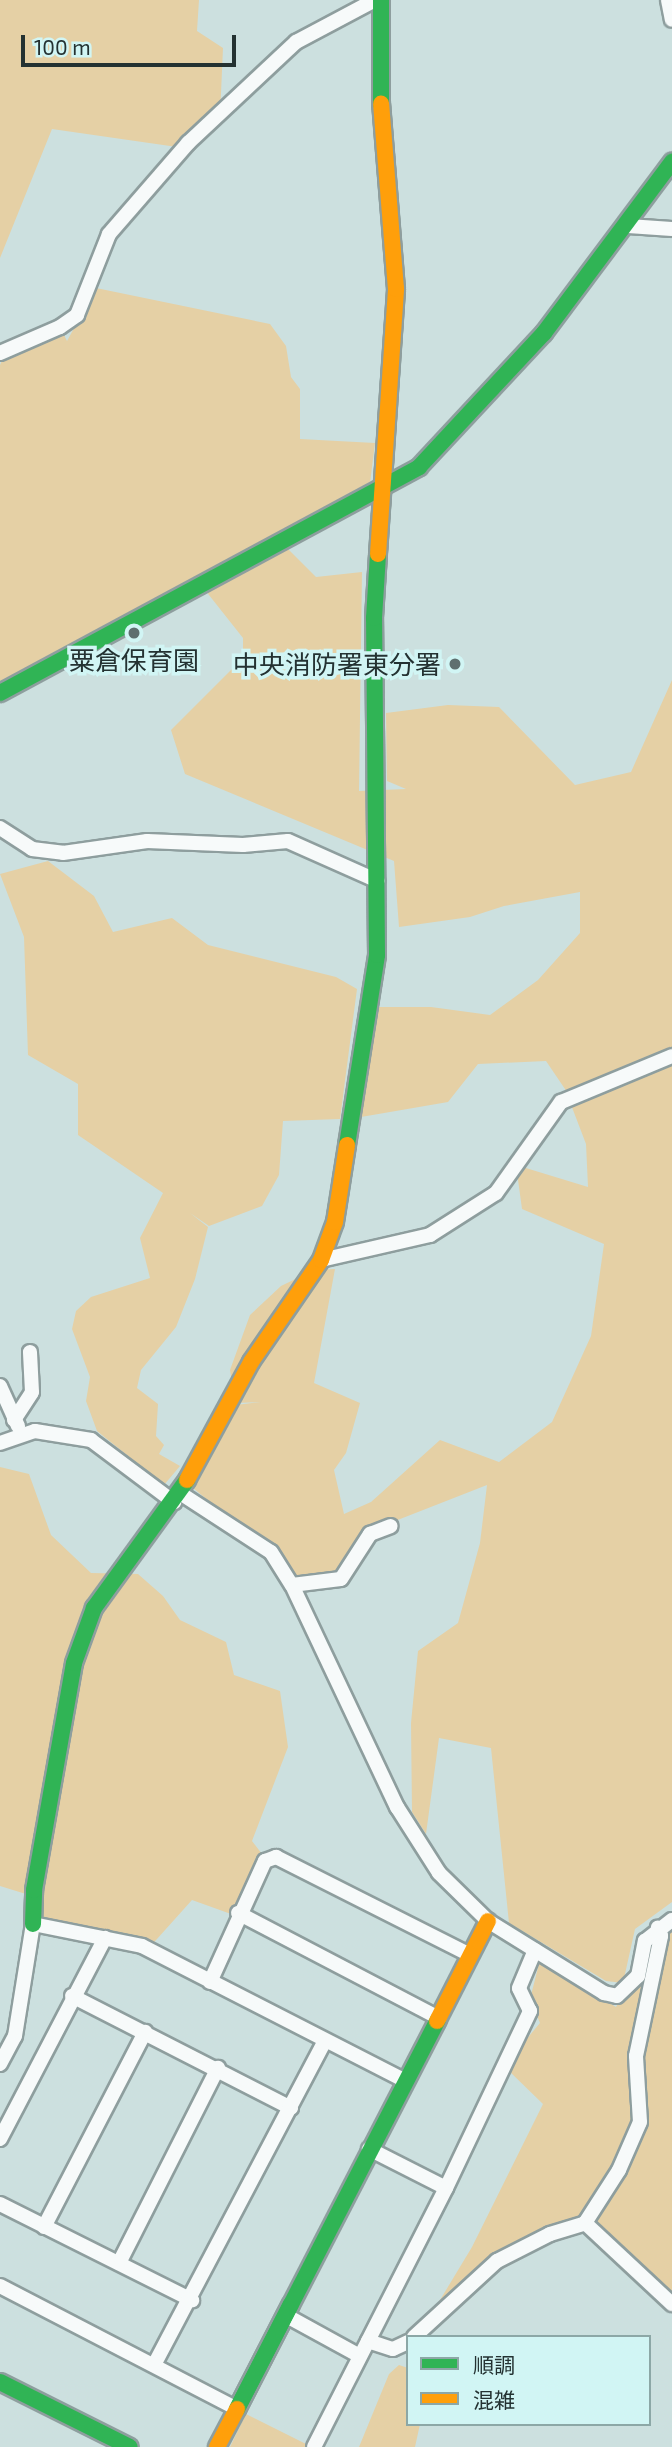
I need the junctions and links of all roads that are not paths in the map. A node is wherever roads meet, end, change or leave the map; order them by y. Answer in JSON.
{"nodes":[{"id":1,"x":375,"y":0,"type":"edge"},
{"id":2,"x":380,"y":0,"type":"edge"},
{"id":3,"x":668,"y":0,"type":"edge"},
{"id":4,"x":672,"y":20,"type":"edge"},
{"id":5,"x":672,"y":162,"type":"edge"},
{"id":6,"x":628,"y":226,"type":"junction"},
{"id":7,"x":672,"y":229,"type":"edge"},
{"id":8,"x":0,"y":352,"type":"edge"},
{"id":9,"x":386,"y":487,"type":"junction"},
{"id":10,"x":0,"y":693,"type":"edge"},
{"id":11,"x":0,"y":828,"type":"edge"},
{"id":12,"x":378,"y":881,"type":"junction"},
{"id":13,"x":672,"y":1056,"type":"edge"},
{"id":14,"x":321,"y":1260,"type":"junction"},
{"id":15,"x":30,"y":1352,"type":"dead end"},
{"id":16,"x":0,"y":1386,"type":"edge"},
{"id":17,"x":14,"y":1420,"type":"junction"},
{"id":18,"x":22,"y":1434,"type":"junction"},
{"id":19,"x":0,"y":1443,"type":"edge"},
{"id":20,"x":177,"y":1497,"type":"junction"},
{"id":21,"x":391,"y":1526,"type":"dead end"},
{"id":22,"x":292,"y":1585,"type":"junction"},
{"id":23,"x":238,"y":1913,"type":"junction"},
{"id":24,"x":672,"y":1920,"type":"edge"},
{"id":25,"x":488,"y":1921,"type":"junction"},
{"id":26,"x":33,"y":1924,"type":"junction"},
{"id":27,"x":658,"y":1928,"type":"junction"},
{"id":28,"x":105,"y":1938,"type":"junction"},
{"id":29,"x":535,"y":1950,"type":"junction"},
{"id":30,"x":470,"y":1955,"type":"junction"},
{"id":31,"x":209,"y":1982,"type":"junction"},
{"id":32,"x":72,"y":1996,"type":"junction"},
{"id":33,"x":439,"y":2018,"type":"junction"},
{"id":34,"x":145,"y":2032,"type":"junction"},
{"id":35,"x":324,"y":2042,"type":"junction"},
{"id":36,"x":0,"y":2064,"type":"edge"},
{"id":37,"x":218,"y":2068,"type":"junction"},
{"id":38,"x":404,"y":2080,"type":"junction"},
{"id":39,"x":291,"y":2108,"type":"junction"},
{"id":40,"x":0,"y":2139,"type":"edge"},
{"id":41,"x":369,"y":2149,"type":"junction"},
{"id":42,"x":446,"y":2188,"type":"junction"},
{"id":43,"x":0,"y":2204,"type":"edge"},
{"id":44,"x":585,"y":2223,"type":"junction"},
{"id":45,"x":44,"y":2227,"type":"junction"},
{"id":46,"x":119,"y":2263,"type":"junction"},
{"id":47,"x":0,"y":2286,"type":"edge"},
{"id":48,"x":192,"y":2300,"type":"junction"},
{"id":49,"x":672,"y":2304,"type":"edge"},
{"id":50,"x":288,"y":2310,"type":"junction"},
{"id":51,"x":416,"y":2335,"type":"edge"},
{"id":52,"x":368,"y":2341,"type":"junction"},
{"id":53,"x":406,"y":2343,"type":"edge"},
{"id":54,"x":360,"y":2356,"type":"junction"},
{"id":55,"x":154,"y":2365,"type":"junction"},
{"id":56,"x":0,"y":2382,"type":"edge"},
{"id":57,"x":240,"y":2403,"type":"junction"},
{"id":58,"x":130,"y":2447,"type":"edge"},
{"id":59,"x":218,"y":2447,"type":"edge"},
{"id":60,"x":314,"y":2447,"type":"edge"}],
"edges":[{"from":1,"to":8,"type":"street"},
{"from":2,"to":9,"type":"street"},
{"from":3,"to":4,"type":"street"},
{"from":5,"to":6,"type":"street"},
{"from":6,"to":7,"type":"street"},
{"from":6,"to":9,"type":"street"},
{"from":9,"to":10,"type":"street"},
{"from":9,"to":12,"type":"street"},
{"from":11,"to":12,"type":"street"},
{"from":12,"to":14,"type":"street"},
{"from":13,"to":14,"type":"street"},
{"from":14,"to":20,"type":"street"},
{"from":15,"to":17,"type":"street"},
{"from":16,"to":17,"type":"street"},
{"from":17,"to":18,"type":"street"},
{"from":18,"to":19,"type":"street"},
{"from":18,"to":20,"type":"street"},
{"from":20,"to":22,"type":"street"},
{"from":20,"to":26,"type":"street"},
{"from":21,"to":22,"type":"street"},
{"from":22,"to":25,"type":"street"},
{"from":23,"to":30,"type":"street"},
{"from":23,"to":31,"type":"street"},
{"from":23,"to":33,"type":"street"},
{"from":24,"to":27,"type":"street"},
{"from":25,"to":29,"type":"street"},
{"from":25,"to":30,"type":"street"},
{"from":26,"to":28,"type":"street"},
{"from":26,"to":36,"type":"street"},
{"from":27,"to":29,"type":"street"},
{"from":27,"to":44,"type":"street"},
{"from":28,"to":31,"type":"street"},
{"from":28,"to":32,"type":"street"},
{"from":29,"to":42,"type":"street"},
{"from":30,"to":33,"type":"street"},
{"from":31,"to":35,"type":"street"},
{"from":32,"to":34,"type":"street"},
{"from":32,"to":40,"type":"street"},
{"from":33,"to":38,"type":"street"},
{"from":34,"to":37,"type":"street"},
{"from":34,"to":45,"type":"street"},
{"from":35,"to":38,"type":"street"},
{"from":35,"to":39,"type":"street"},
{"from":37,"to":39,"type":"street"},
{"from":37,"to":46,"type":"street"},
{"from":38,"to":41,"type":"street"},
{"from":39,"to":48,"type":"street"},
{"from":41,"to":42,"type":"street"},
{"from":41,"to":50,"type":"street"},
{"from":42,"to":52,"type":"street"},
{"from":43,"to":45,"type":"street"},
{"from":44,"to":49,"type":"street"},
{"from":44,"to":51,"type":"street"},
{"from":45,"to":46,"type":"street"},
{"from":46,"to":48,"type":"street"},
{"from":47,"to":55,"type":"street"},
{"from":48,"to":55,"type":"street"},
{"from":50,"to":54,"type":"street"},
{"from":50,"to":57,"type":"street"},
{"from":52,"to":53,"type":"street"},
{"from":52,"to":54,"type":"street"},
{"from":54,"to":60,"type":"street"},
{"from":55,"to":57,"type":"street"},
{"from":56,"to":58,"type":"street"},
{"from":57,"to":59,"type":"street"}]}
